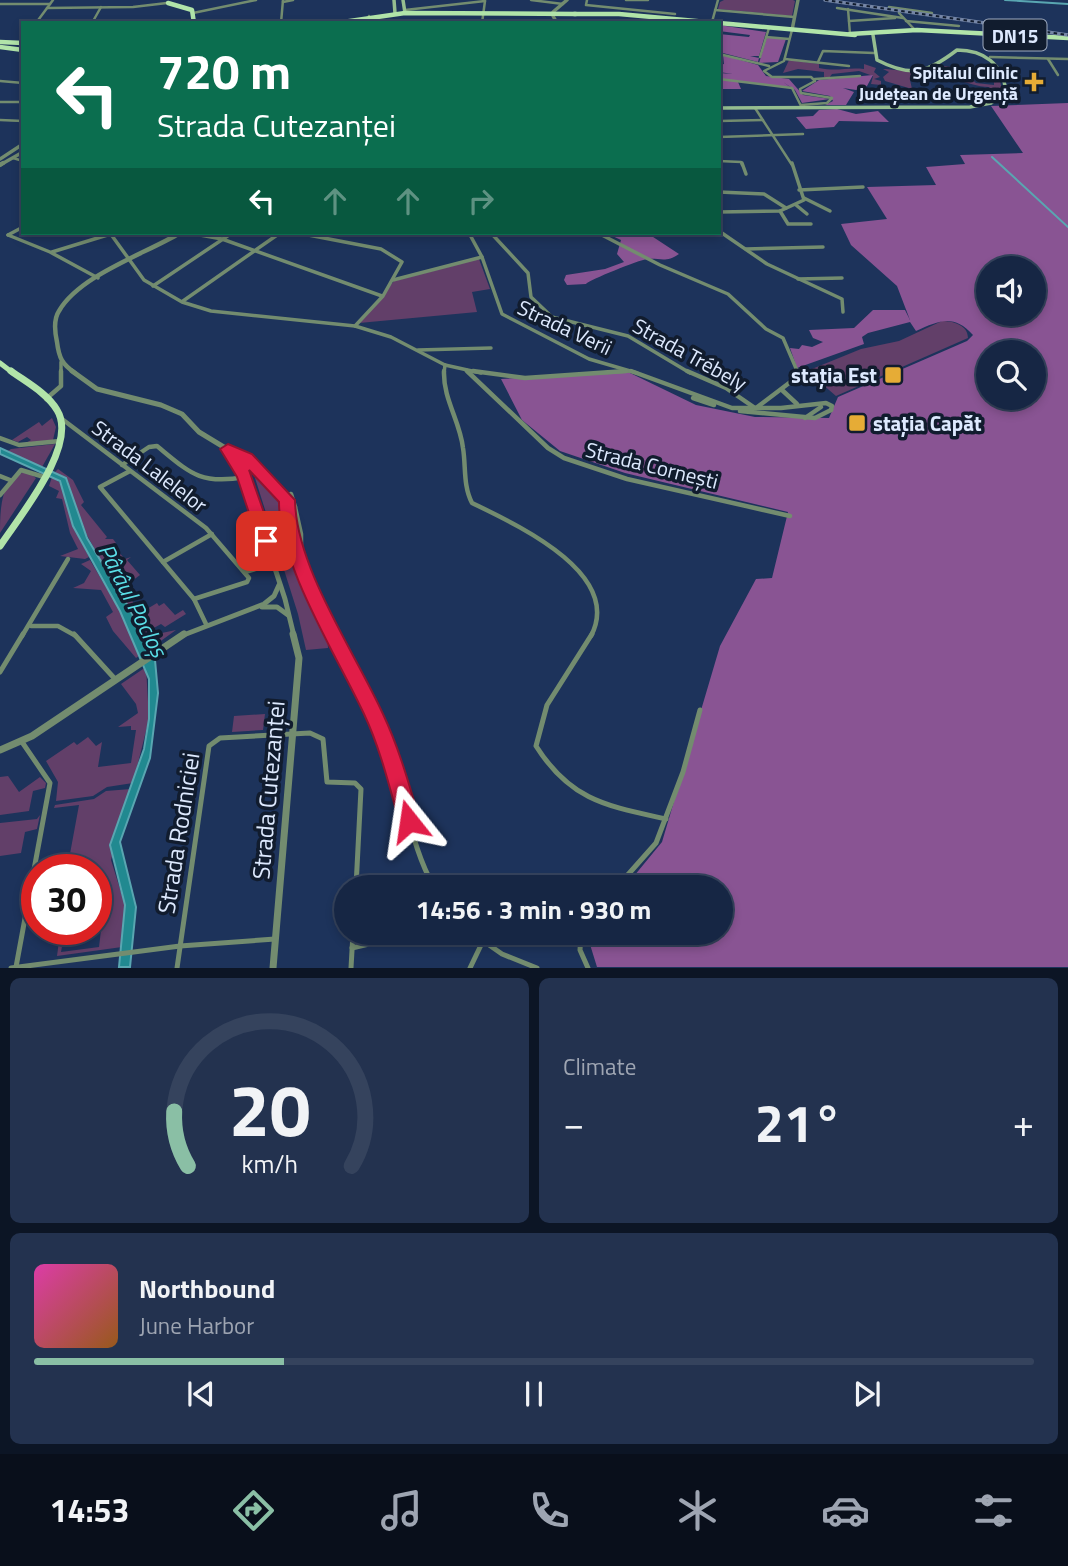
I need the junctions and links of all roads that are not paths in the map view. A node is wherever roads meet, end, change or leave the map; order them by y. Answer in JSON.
{"nodes":[{"id":1,"x":53,"y":0,"type":"edge"},
{"id":2,"x":256,"y":0,"type":"edge"},
{"id":3,"x":293,"y":0,"type":"edge"},
{"id":4,"x":394,"y":0,"type":"edge"},
{"id":5,"x":403,"y":0,"type":"edge"},
{"id":6,"x":531,"y":0,"type":"edge"},
{"id":7,"x":567,"y":0,"type":"edge"},
{"id":8,"x":587,"y":0,"type":"edge"},
{"id":9,"x":626,"y":0,"type":"edge"},
{"id":10,"x":648,"y":0,"type":"edge"},
{"id":11,"x":718,"y":0,"type":"edge"},
{"id":12,"x":797,"y":0,"type":"edge"},
{"id":13,"x":283,"y":1,"type":"edge"},
{"id":14,"x":485,"y":1,"type":"edge"},
{"id":15,"x":636,"y":1,"type":"edge"},
{"id":16,"x":1,"y":2,"type":"edge"},
{"id":17,"x":168,"y":2,"type":"edge"},
{"id":18,"x":563,"y":4,"type":"junction"},
{"id":19,"x":48,"y":6,"type":"junction"},
{"id":20,"x":890,"y":6,"type":"dead end"},
{"id":21,"x":101,"y":7,"type":"junction"},
{"id":22,"x":837,"y":8,"type":"dead end"},
{"id":23,"x":848,"y":9,"type":"junction"},
{"id":24,"x":716,"y":10,"type":"junction"},
{"id":25,"x":405,"y":11,"type":"junction"},
{"id":26,"x":193,"y":13,"type":"junction"},
{"id":27,"x":396,"y":13,"type":"junction"},
{"id":28,"x":483,"y":13,"type":"junction"},
{"id":29,"x":560,"y":13,"type":"junction"},
{"id":30,"x":900,"y":13,"type":"dead end"},
{"id":31,"x":932,"y":13,"type":"dead end"},
{"id":32,"x":553,"y":14,"type":"junction"},
{"id":33,"x":675,"y":14,"type":"dead end"},
{"id":34,"x":369,"y":16,"type":"junction"},
{"id":35,"x":794,"y":17,"type":"junction"},
{"id":36,"x":904,"y":19,"type":"junction"},
{"id":37,"x":666,"y":20,"type":"edge"},
{"id":38,"x":37,"y":21,"type":"edge"},
{"id":39,"x":93,"y":21,"type":"edge"},
{"id":40,"x":194,"y":21,"type":"edge"},
{"id":41,"x":281,"y":21,"type":"edge"},
{"id":42,"x":345,"y":21,"type":"edge"},
{"id":43,"x":368,"y":21,"type":"edge"},
{"id":44,"x":482,"y":21,"type":"edge"},
{"id":45,"x":556,"y":21,"type":"edge"},
{"id":46,"x":557,"y":21,"type":"edge"},
{"id":47,"x":689,"y":21,"type":"edge"},
{"id":48,"x":712,"y":21,"type":"edge"},
{"id":49,"x":849,"y":21,"type":"junction"},
{"id":50,"x":958,"y":21,"type":"dead end"},
{"id":51,"x":721,"y":23,"type":"edge"},
{"id":52,"x":959,"y":26,"type":"junction"},
{"id":53,"x":792,"y":30,"type":"junction"},
{"id":54,"x":915,"y":30,"type":"junction"},
{"id":55,"x":768,"y":32,"type":"junction"},
{"id":56,"x":962,"y":32,"type":"junction"},
{"id":57,"x":850,"y":34,"type":"junction"},
{"id":58,"x":868,"y":34,"type":"junction"},
{"id":59,"x":1068,"y":38,"type":"edge"},
{"id":60,"x":789,"y":39,"type":"junction"},
{"id":61,"x":21,"y":42,"type":"edge"},
{"id":62,"x":21,"y":43,"type":"edge"},
{"id":63,"x":0,"y":46,"type":"edge"},
{"id":64,"x":13,"y":49,"type":"junction"},
{"id":65,"x":21,"y":50,"type":"edge"},
{"id":66,"x":874,"y":53,"type":"junction"},
{"id":67,"x":721,"y":54,"type":"edge"},
{"id":68,"x":760,"y":57,"type":"dead end"},
{"id":69,"x":990,"y":57,"type":"junction"},
{"id":70,"x":785,"y":59,"type":"junction"},
{"id":71,"x":1048,"y":59,"type":"junction"},
{"id":72,"x":1068,"y":59,"type":"edge"},
{"id":73,"x":818,"y":62,"type":"junction"},
{"id":74,"x":759,"y":64,"type":"junction"},
{"id":75,"x":849,"y":66,"type":"dead end"},
{"id":76,"x":770,"y":67,"type":"junction"},
{"id":77,"x":764,"y":70,"type":"junction"},
{"id":78,"x":1058,"y":75,"type":"dead end"},
{"id":79,"x":860,"y":76,"type":"dead end"},
{"id":80,"x":721,"y":79,"type":"edge"},
{"id":81,"x":816,"y":79,"type":"junction"},
{"id":82,"x":0,"y":81,"type":"edge"},
{"id":83,"x":21,"y":83,"type":"edge"},
{"id":84,"x":0,"y":102,"type":"edge"},
{"id":85,"x":21,"y":102,"type":"edge"},
{"id":86,"x":801,"y":106,"type":"junction"},
{"id":87,"x":721,"y":108,"type":"edge"},
{"id":88,"x":755,"y":108,"type":"junction"},
{"id":89,"x":0,"y":120,"type":"edge"},
{"id":90,"x":763,"y":120,"type":"junction"},
{"id":91,"x":21,"y":121,"type":"edge"},
{"id":92,"x":721,"y":121,"type":"edge"},
{"id":93,"x":803,"y":134,"type":"dead end"},
{"id":94,"x":773,"y":135,"type":"junction"},
{"id":95,"x":721,"y":137,"type":"edge"},
{"id":96,"x":21,"y":145,"type":"edge"},
{"id":97,"x":21,"y":153,"type":"edge"},
{"id":98,"x":13,"y":158,"type":"junction"},
{"id":99,"x":0,"y":159,"type":"edge"},
{"id":100,"x":21,"y":160,"type":"edge"},
{"id":101,"x":721,"y":162,"type":"edge"},
{"id":102,"x":0,"y":165,"type":"edge"},
{"id":103,"x":746,"y":174,"type":"dead end"},
{"id":104,"x":863,"y":187,"type":"dead end"},
{"id":105,"x":799,"y":190,"type":"junction"},
{"id":106,"x":721,"y":192,"type":"edge"},
{"id":107,"x":804,"y":198,"type":"junction"},
{"id":108,"x":796,"y":205,"type":"junction"},
{"id":109,"x":786,"y":208,"type":"junction"},
{"id":110,"x":780,"y":211,"type":"junction"},
{"id":111,"x":830,"y":211,"type":"dead end"},
{"id":112,"x":721,"y":212,"type":"edge"},
{"id":113,"x":807,"y":214,"type":"dead end"},
{"id":114,"x":811,"y":224,"type":"dead end"},
{"id":115,"x":21,"y":227,"type":"edge"},
{"id":116,"x":721,"y":232,"type":"edge"},
{"id":117,"x":105,"y":235,"type":"edge"},
{"id":118,"x":113,"y":235,"type":"edge"},
{"id":119,"x":176,"y":235,"type":"edge"},
{"id":120,"x":200,"y":235,"type":"edge"},
{"id":121,"x":229,"y":235,"type":"edge"},
{"id":122,"x":277,"y":235,"type":"edge"},
{"id":123,"x":308,"y":235,"type":"edge"},
{"id":124,"x":470,"y":235,"type":"edge"},
{"id":125,"x":493,"y":235,"type":"edge"},
{"id":126,"x":602,"y":235,"type":"edge"},
{"id":127,"x":222,"y":239,"type":"junction"},
{"id":128,"x":823,"y":247,"type":"dead end"},
{"id":129,"x":745,"y":249,"type":"junction"},
{"id":130,"x":254,"y":251,"type":"junction"},
{"id":131,"x":50,"y":252,"type":"junction"},
{"id":132,"x":482,"y":257,"type":"junction"},
{"id":133,"x":127,"y":259,"type":"junction"},
{"id":134,"x":97,"y":278,"type":"junction"},
{"id":135,"x":842,"y":278,"type":"dead end"},
{"id":136,"x":796,"y":279,"type":"junction"},
{"id":137,"x":393,"y":280,"type":"junction"},
{"id":138,"x":153,"y":286,"type":"junction"},
{"id":139,"x":383,"y":296,"type":"junction"},
{"id":140,"x":182,"y":302,"type":"junction"},
{"id":141,"x":843,"y":312,"type":"dead end"},
{"id":142,"x":355,"y":326,"type":"junction"},
{"id":143,"x":491,"y":348,"type":"dead end"},
{"id":144,"x":417,"y":350,"type":"junction"},
{"id":145,"x":61,"y":362,"type":"junction"},
{"id":146,"x":0,"y":363,"type":"edge"},
{"id":147,"x":445,"y":365,"type":"junction"},
{"id":148,"x":465,"y":369,"type":"junction"},
{"id":149,"x":630,"y":371,"type":"junction"},
{"id":150,"x":782,"y":390,"type":"junction"},
{"id":151,"x":685,"y":392,"type":"junction"},
{"id":152,"x":46,"y":400,"type":"junction"},
{"id":153,"x":797,"y":405,"type":"junction"},
{"id":154,"x":821,"y":406,"type":"junction"},
{"id":155,"x":756,"y":409,"type":"junction"},
{"id":156,"x":805,"y":418,"type":"junction"},
{"id":157,"x":62,"y":419,"type":"junction"},
{"id":158,"x":0,"y":438,"type":"edge"},
{"id":159,"x":62,"y":441,"type":"junction"},
{"id":160,"x":228,"y":449,"type":"junction"},
{"id":161,"x":122,"y":465,"type":"junction"},
{"id":162,"x":130,"y":471,"type":"junction"},
{"id":163,"x":0,"y":476,"type":"edge"},
{"id":164,"x":44,"y":477,"type":"junction"},
{"id":165,"x":245,"y":477,"type":"junction"},
{"id":166,"x":10,"y":480,"type":"junction"},
{"id":167,"x":290,"y":494,"type":"dead end"},
{"id":168,"x":0,"y":495,"type":"edge"},
{"id":169,"x":295,"y":507,"type":"junction"},
{"id":170,"x":287,"y":516,"type":"junction"},
{"id":171,"x":790,"y":516,"type":"dead end"},
{"id":172,"x":212,"y":534,"type":"junction"},
{"id":173,"x":0,"y":546,"type":"edge"},
{"id":174,"x":68,"y":559,"type":"dead end"},
{"id":175,"x":300,"y":559,"type":"junction"},
{"id":176,"x":163,"y":562,"type":"junction"},
{"id":177,"x":273,"y":564,"type":"junction"},
{"id":178,"x":245,"y":572,"type":"junction"},
{"id":179,"x":279,"y":583,"type":"junction"},
{"id":180,"x":194,"y":599,"type":"junction"},
{"id":181,"x":285,"y":599,"type":"junction"},
{"id":182,"x":274,"y":602,"type":"junction"},
{"id":183,"x":290,"y":617,"type":"junction"},
{"id":184,"x":206,"y":624,"type":"junction"},
{"id":185,"x":30,"y":626,"type":"junction"},
{"id":186,"x":0,"y":671,"type":"edge"},
{"id":187,"x":115,"y":679,"type":"junction"},
{"id":188,"x":700,"y":710,"type":"dead end"},
{"id":189,"x":291,"y":734,"type":"junction"},
{"id":190,"x":22,"y":742,"type":"junction"},
{"id":191,"x":0,"y":750,"type":"edge"},
{"id":192,"x":666,"y":819,"type":"junction"},
{"id":193,"x":357,"y":875,"type":"edge"},
{"id":194,"x":427,"y":875,"type":"edge"},
{"id":195,"x":628,"y":875,"type":"edge"},
{"id":196,"x":275,"y":939,"type":"junction"},
{"id":197,"x":352,"y":945,"type":"edge"},
{"id":198,"x":365,"y":945,"type":"edge"},
{"id":199,"x":481,"y":945,"type":"edge"},
{"id":200,"x":486,"y":945,"type":"edge"},
{"id":201,"x":580,"y":945,"type":"edge"},
{"id":202,"x":180,"y":946,"type":"junction"},
{"id":203,"x":352,"y":948,"type":"junction"},
{"id":204,"x":13,"y":967,"type":"edge"},
{"id":205,"x":177,"y":968,"type":"edge"},
{"id":206,"x":273,"y":968,"type":"edge"},
{"id":207,"x":351,"y":968,"type":"edge"},
{"id":208,"x":470,"y":968,"type":"edge"},
{"id":209,"x":537,"y":968,"type":"edge"},
{"id":210,"x":588,"y":968,"type":"edge"}],
"edges":[{"from":1,"to":19,"type":"street"},
{"from":2,"to":26,"type":"street"},
{"from":3,"to":13,"type":"street"},
{"from":4,"to":27,"type":"main road"},
{"from":5,"to":25,"type":"main road"},
{"from":6,"to":18,"type":"street"},
{"from":7,"to":18,"type":"street"},
{"from":8,"to":33,"type":"street"},
{"from":9,"to":15,"type":"street"},
{"from":10,"to":15,"type":"street"},
{"from":11,"to":24,"type":"street"},
{"from":12,"to":35,"type":"street"},
{"from":13,"to":41,"type":"street"},
{"from":14,"to":25,"type":"street"},
{"from":14,"to":28,"type":"street"},
{"from":16,"to":19,"type":"street"},
{"from":17,"to":21,"type":"street"},
{"from":17,"to":26,"type":"main road"},
{"from":18,"to":29,"type":"street"},
{"from":19,"to":21,"type":"street"},
{"from":19,"to":38,"type":"street"},
{"from":20,"to":31,"type":"street"},
{"from":21,"to":39,"type":"street"},
{"from":22,"to":23,"type":"street"},
{"from":23,"to":36,"type":"street"},
{"from":23,"to":49,"type":"street"},
{"from":24,"to":35,"type":"street"},
{"from":24,"to":48,"type":"street"},
{"from":25,"to":27,"type":"main road","number":"DN15"},
{"from":25,"to":28,"type":"main road","number":"DN15"},
{"from":26,"to":40,"type":"main road"},
{"from":27,"to":34,"type":"main road","number":"DN15"},
{"from":28,"to":32,"type":"main road","number":"DN15"},
{"from":28,"to":44,"type":"street"},
{"from":29,"to":32,"type":"main road","number":"DN15"},
{"from":29,"to":37,"type":"main road","number":"DN15"},
{"from":29,"to":46,"type":"street"},
{"from":30,"to":36,"type":"street"},
{"from":32,"to":45,"type":"street"},
{"from":34,"to":42,"type":"main road","number":"DN15"},
{"from":34,"to":43,"type":"street"},
{"from":35,"to":53,"type":"street"},
{"from":36,"to":49,"type":"street"},
{"from":36,"to":52,"type":"street"},
{"from":36,"to":54,"type":"street"},
{"from":37,"to":47,"type":"main road","number":"DN15"},
{"from":49,"to":57,"type":"street"},
{"from":50,"to":52,"type":"street"},
{"from":51,"to":55,"type":"main road","number":"DN15"},
{"from":52,"to":56,"type":"street"},
{"from":53,"to":55,"type":"main road","number":"DN15"},
{"from":53,"to":57,"type":"main road","number":"DN15"},
{"from":53,"to":60,"type":"street"},
{"from":54,"to":56,"type":"main road","number":"DN15"},
{"from":54,"to":58,"type":"main road","number":"DN15"},
{"from":55,"to":60,"type":"street"},
{"from":55,"to":68,"type":"street"},
{"from":56,"to":59,"type":"main road","number":"DN15"},
{"from":57,"to":58,"type":"main road","number":"DN15"},
{"from":58,"to":66,"type":"main road"},
{"from":60,"to":70,"type":"street"},
{"from":61,"to":63,"type":"main road"},
{"from":62,"to":64,"type":"main road"},
{"from":63,"to":64,"type":"main road"},
{"from":64,"to":65,"type":"main road"},
{"from":66,"to":69,"type":"main road"},
{"from":66,"to":73,"type":"street"},
{"from":67,"to":74,"type":"street"},
{"from":69,"to":71,"type":"street"},
{"from":69,"to":86,"type":"main road"},
{"from":70,"to":73,"type":"street"},
{"from":70,"to":76,"type":"street"},
{"from":71,"to":72,"type":"street"},
{"from":71,"to":78,"type":"street"},
{"from":73,"to":75,"type":"street"},
{"from":74,"to":76,"type":"street"},
{"from":74,"to":77,"type":"street"},
{"from":76,"to":77,"type":"street"},
{"from":77,"to":81,"type":"street"},
{"from":79,"to":81,"type":"street"},
{"from":80,"to":86,"type":"street"},
{"from":81,"to":86,"type":"street"},
{"from":82,"to":83,"type":"street"},
{"from":84,"to":85,"type":"street"},
{"from":86,"to":88,"type":"main road"},
{"from":87,"to":88,"type":"main road"},
{"from":88,"to":90,"type":"street"},
{"from":89,"to":91,"type":"street"},
{"from":90,"to":92,"type":"street"},
{"from":90,"to":94,"type":"street"},
{"from":93,"to":94,"type":"street"},
{"from":94,"to":95,"type":"street"},
{"from":94,"to":105,"type":"street"},
{"from":96,"to":99,"type":"street"},
{"from":97,"to":98,"type":"street"},
{"from":98,"to":100,"type":"street"},
{"from":98,"to":102,"type":"street"},
{"from":101,"to":103,"type":"street"},
{"from":104,"to":105,"type":"street"},
{"from":105,"to":107,"type":"street"},
{"from":106,"to":109,"type":"street"},
{"from":107,"to":108,"type":"street"},
{"from":107,"to":111,"type":"street"},
{"from":108,"to":109,"type":"street"},
{"from":108,"to":113,"type":"street"},
{"from":109,"to":110,"type":"street"},
{"from":110,"to":112,"type":"street"},
{"from":110,"to":114,"type":"street"},
{"from":115,"to":131,"type":"street"},
{"from":116,"to":129,"type":"street"},
{"from":117,"to":131,"type":"street"},
{"from":118,"to":133,"type":"street"},
{"from":119,"to":133,"type":"street"},
{"from":120,"to":127,"type":"street"},
{"from":121,"to":127,"type":"street"},
{"from":122,"to":130,"type":"street"},
{"from":123,"to":137,"type":"street"},
{"from":124,"to":132,"type":"street","name":"Strada Verii"},
{"from":125,"to":155,"type":"street","name":"Strada Trébely"},
{"from":126,"to":150,"type":"street"},
{"from":127,"to":130,"type":"street"},
{"from":127,"to":138,"type":"street"},
{"from":128,"to":129,"type":"street"},
{"from":129,"to":136,"type":"street"},
{"from":130,"to":139,"type":"street"},
{"from":130,"to":140,"type":"street"},
{"from":131,"to":134,"type":"street"},
{"from":132,"to":137,"type":"street"},
{"from":132,"to":149,"type":"street","name":"Strada Verii"},
{"from":133,"to":134,"type":"street"},
{"from":133,"to":138,"type":"street"},
{"from":134,"to":145,"type":"street"},
{"from":135,"to":136,"type":"street"},
{"from":136,"to":141,"type":"street"},
{"from":137,"to":139,"type":"street"},
{"from":138,"to":140,"type":"street"},
{"from":139,"to":142,"type":"street"},
{"from":140,"to":142,"type":"street"},
{"from":142,"to":144,"type":"street"},
{"from":143,"to":144,"type":"street"},
{"from":144,"to":147,"type":"street"},
{"from":145,"to":152,"type":"street"},
{"from":145,"to":160,"type":"street"},
{"from":146,"to":152,"type":"main road"},
{"from":147,"to":148,"type":"street"},
{"from":147,"to":192,"type":"street"},
{"from":148,"to":149,"type":"street"},
{"from":148,"to":171,"type":"street","name":"Strada Cornești"},
{"from":149,"to":151,"type":"street","name":"Strada Verii"},
{"from":150,"to":153,"type":"street"},
{"from":150,"to":155,"type":"street"},
{"from":151,"to":155,"type":"street","name":"Strada Verii"},
{"from":151,"to":156,"type":"street"},
{"from":152,"to":157,"type":"main road"},
{"from":153,"to":154,"type":"street","name":"Strada Verii"},
{"from":153,"to":155,"type":"street","name":"Strada Verii"},
{"from":154,"to":156,"type":"street"},
{"from":154,"to":156,"type":"street","name":"Strada Verii"},
{"from":157,"to":159,"type":"main road"},
{"from":157,"to":161,"type":"street","name":"Strada Lalelelor"},
{"from":158,"to":159,"type":"street"},
{"from":159,"to":164,"type":"main road"},
{"from":160,"to":165,"type":"street","name":"Strada Cutezanței"},
{"from":160,"to":170,"type":"street"},
{"from":161,"to":162,"type":"street","name":"Strada Lalelelor"},
{"from":161,"to":165,"type":"street"},
{"from":162,"to":172,"type":"street","name":"Strada Lalelelor"},
{"from":162,"to":176,"type":"street"},
{"from":163,"to":166,"type":"street"},
{"from":164,"to":166,"type":"street"},
{"from":164,"to":173,"type":"main road"},
{"from":165,"to":177,"type":"street","name":"Strada Cutezanței"},
{"from":166,"to":168,"type":"street"},
{"from":167,"to":169,"type":"street"},
{"from":169,"to":170,"type":"street"},
{"from":169,"to":175,"type":"street"},
{"from":170,"to":175,"type":"street"},
{"from":172,"to":176,"type":"street"},
{"from":172,"to":178,"type":"street","name":"Strada Lalelelor"},
{"from":174,"to":185,"type":"street"},
{"from":175,"to":194,"type":"street"},
{"from":176,"to":180,"type":"street"},
{"from":177,"to":178,"type":"street"},
{"from":177,"to":179,"type":"street","name":"Strada Cutezanței"},
{"from":177,"to":183,"type":"street"},
{"from":178,"to":180,"type":"street"},
{"from":179,"to":181,"type":"street","name":"Strada Cutezanței"},
{"from":179,"to":182,"type":"street"},
{"from":180,"to":184,"type":"street"},
{"from":181,"to":182,"type":"street"},
{"from":181,"to":182,"type":"street"},
{"from":181,"to":183,"type":"street","name":"Strada Cutezanței"},
{"from":182,"to":183,"type":"street"},
{"from":182,"to":184,"type":"street"},
{"from":183,"to":189,"type":"street","name":"Strada Cutezanței"},
{"from":184,"to":187,"type":"street"},
{"from":185,"to":186,"type":"street"},
{"from":185,"to":187,"type":"street"},
{"from":187,"to":190,"type":"street"},
{"from":188,"to":192,"type":"street"},
{"from":189,"to":193,"type":"street","name":"Strada Rodniciei"},
{"from":189,"to":196,"type":"street","name":"Strada Cutezanței"},
{"from":189,"to":202,"type":"street","name":"Strada Rodniciei"},
{"from":190,"to":191,"type":"street"},
{"from":190,"to":204,"type":"street"},
{"from":192,"to":195,"type":"street"},
{"from":196,"to":202,"type":"street"},
{"from":196,"to":206,"type":"street","name":"Strada Cutezanței"},
{"from":197,"to":203,"type":"street"},
{"from":198,"to":203,"type":"street"},
{"from":199,"to":208,"type":"street"},
{"from":200,"to":209,"type":"street"},
{"from":201,"to":210,"type":"street"},
{"from":202,"to":204,"type":"street"},
{"from":202,"to":205,"type":"street","name":"Strada Rodniciei"},
{"from":203,"to":207,"type":"street"}]}
